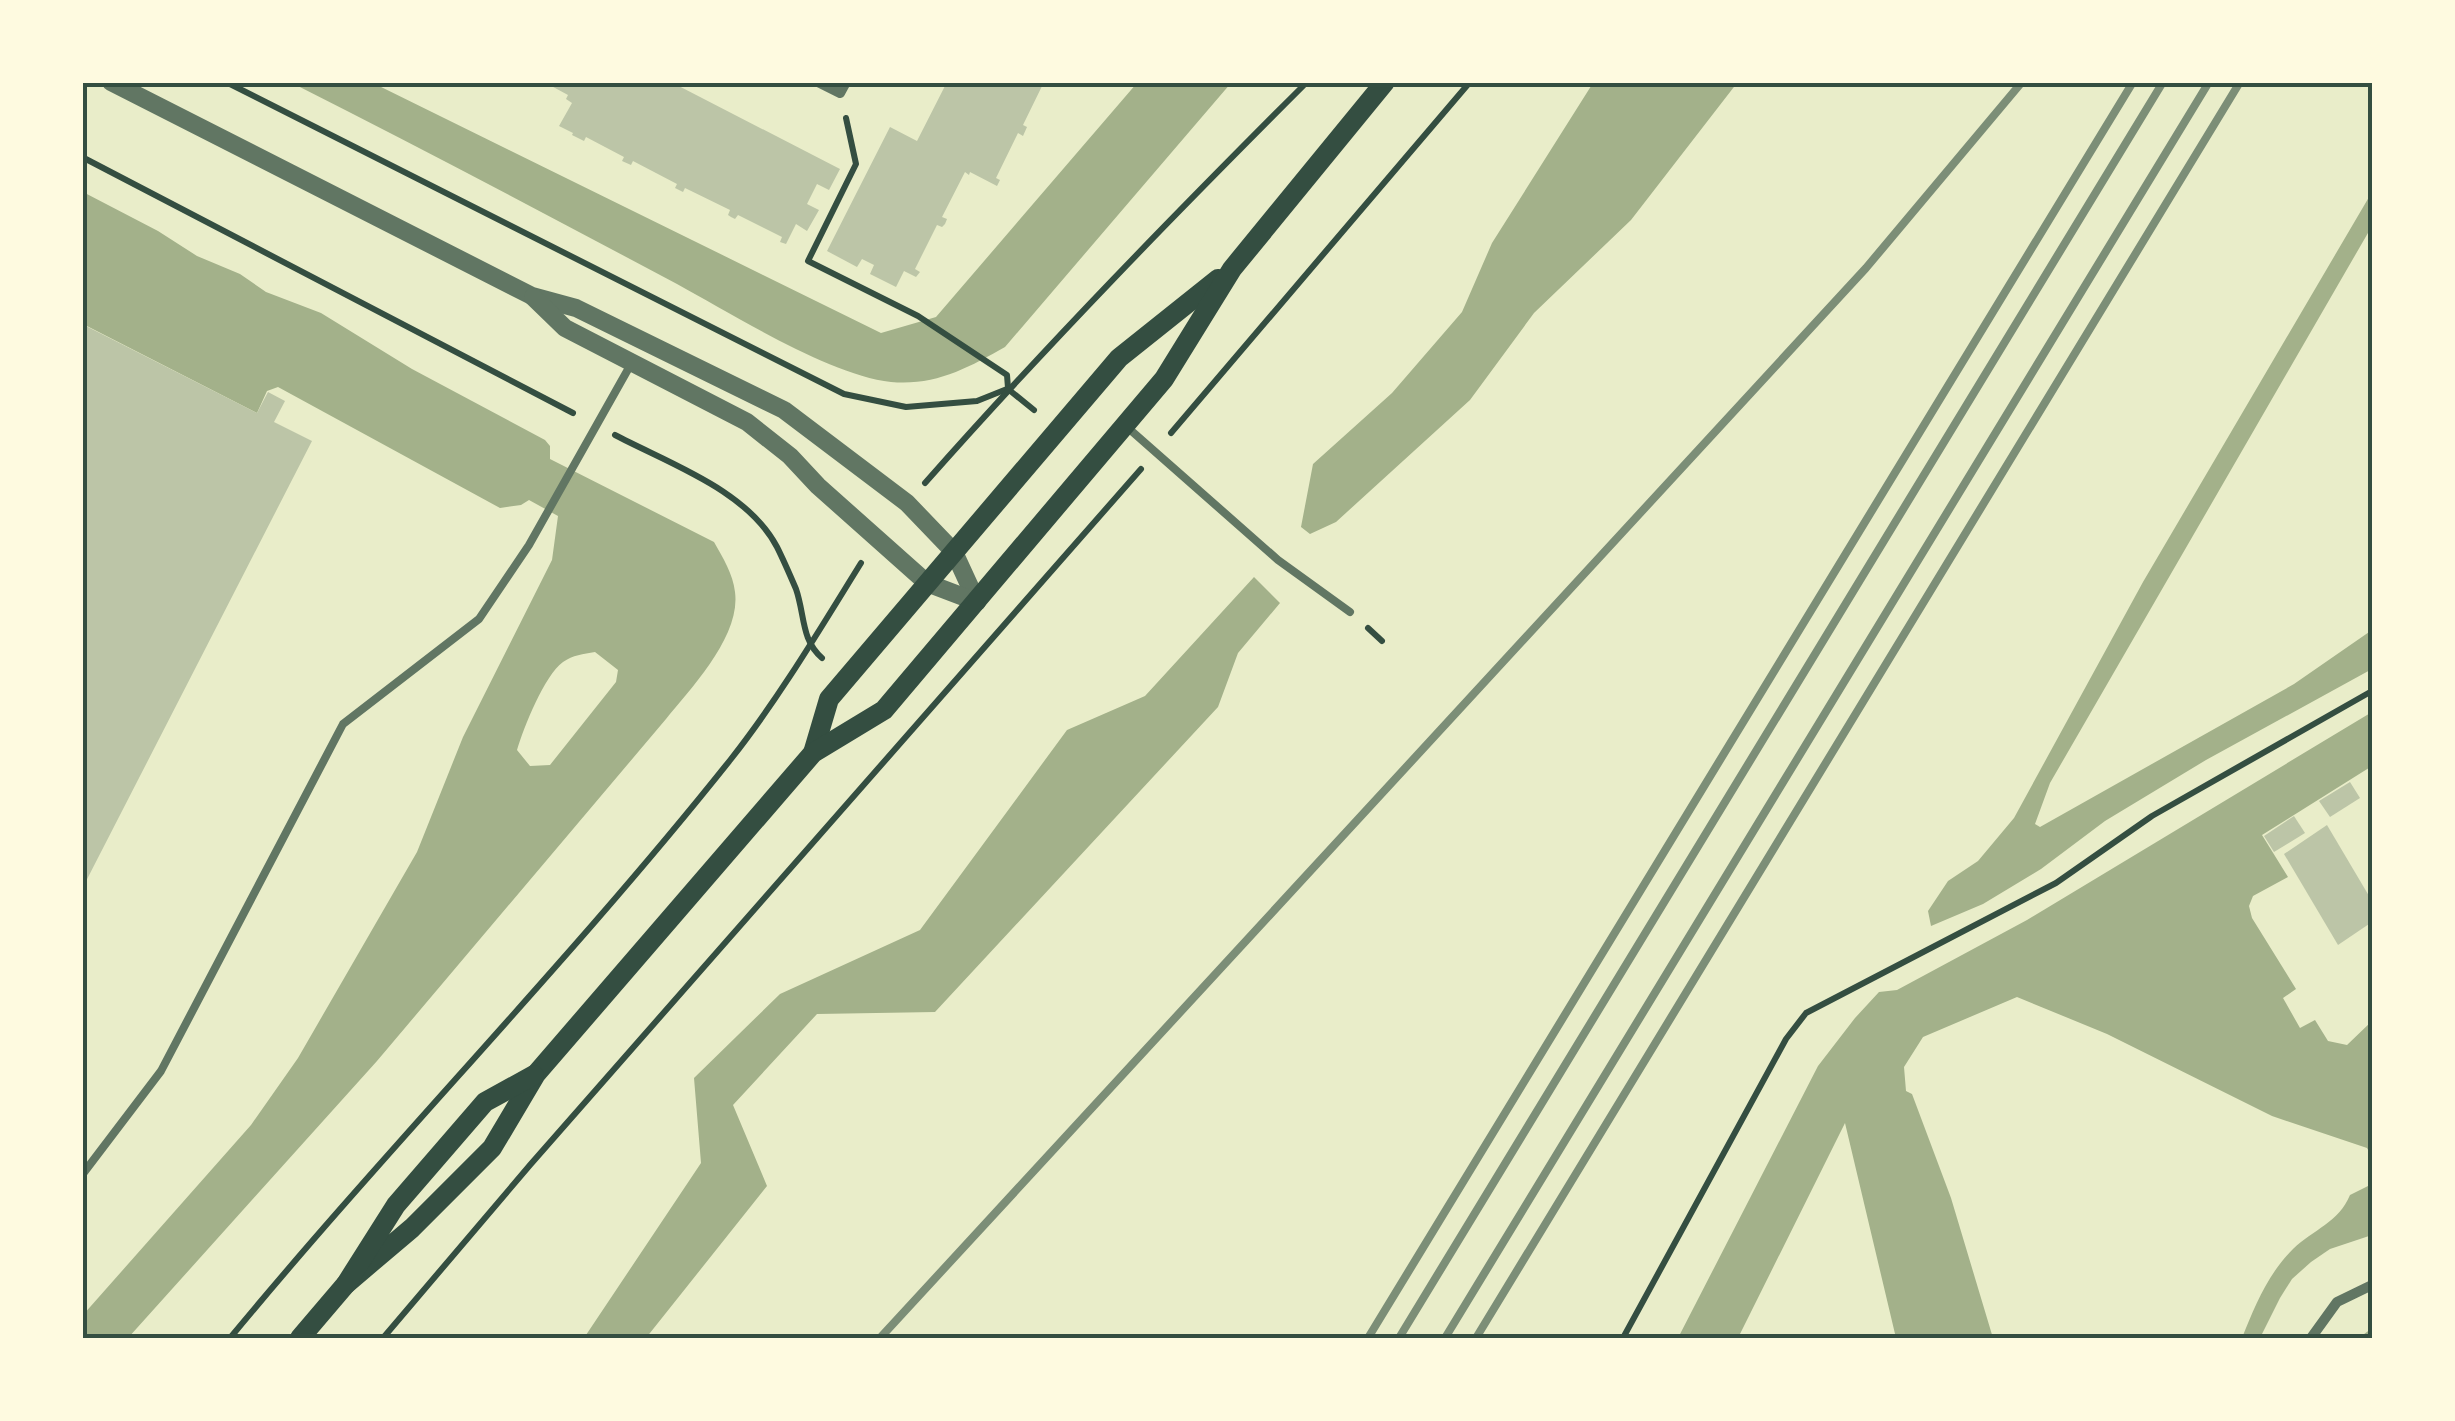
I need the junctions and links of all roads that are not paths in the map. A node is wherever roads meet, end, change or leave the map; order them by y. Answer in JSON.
{"nodes":[{"id":1,"x":111,"y":82,"type":"edge"},
{"id":2,"x":818,"y":82,"type":"edge"},
{"id":3,"x":1385,"y":82,"type":"edge"},
{"id":4,"x":843,"y":88,"type":"edge"},
{"id":5,"x":1232,"y":269,"type":"junction"},
{"id":6,"x":532,"y":296,"type":"junction"},
{"id":7,"x":631,"y":364,"type":"junction"},
{"id":8,"x":1124,"y":425,"type":"junction"},
{"id":9,"x":954,"y":552,"type":"junction"},
{"id":10,"x":927,"y":583,"type":"junction"},
{"id":11,"x":977,"y":602,"type":"junction"},
{"id":12,"x":1350,"y":612,"type":"dead end"},
{"id":13,"x":813,"y":753,"type":"junction"},
{"id":14,"x":536,"y":1074,"type":"junction"},
{"id":15,"x":82,"y":1175,"type":"edge"},
{"id":16,"x":346,"y":1284,"type":"junction"},
{"id":17,"x":2372,"y":1285,"type":"edge"},
{"id":18,"x":300,"y":1338,"type":"edge"},
{"id":19,"x":2311,"y":1338,"type":"edge"}],
"edges":[{"from":1,"to":6,"type":"street"},
{"from":2,"to":4,"type":"street"},
{"from":3,"to":5,"type":"main road"},
{"from":5,"to":8,"type":"main road"},
{"from":5,"to":9,"type":"main road"},
{"from":6,"to":7,"type":"street"},
{"from":6,"to":9,"type":"street"},
{"from":7,"to":10,"type":"street"},
{"from":7,"to":15,"type":"lane"},
{"from":8,"to":11,"type":"main road"},
{"from":8,"to":12,"type":"lane"},
{"from":9,"to":10,"type":"main road"},
{"from":9,"to":11,"type":"street"},
{"from":10,"to":11,"type":"street"},
{"from":10,"to":13,"type":"main road"},
{"from":11,"to":13,"type":"main road"},
{"from":13,"to":14,"type":"main road"},
{"from":14,"to":16,"type":"main road"},
{"from":14,"to":16,"type":"main road"},
{"from":16,"to":18,"type":"main road"},
{"from":17,"to":19,"type":"street"}]}
